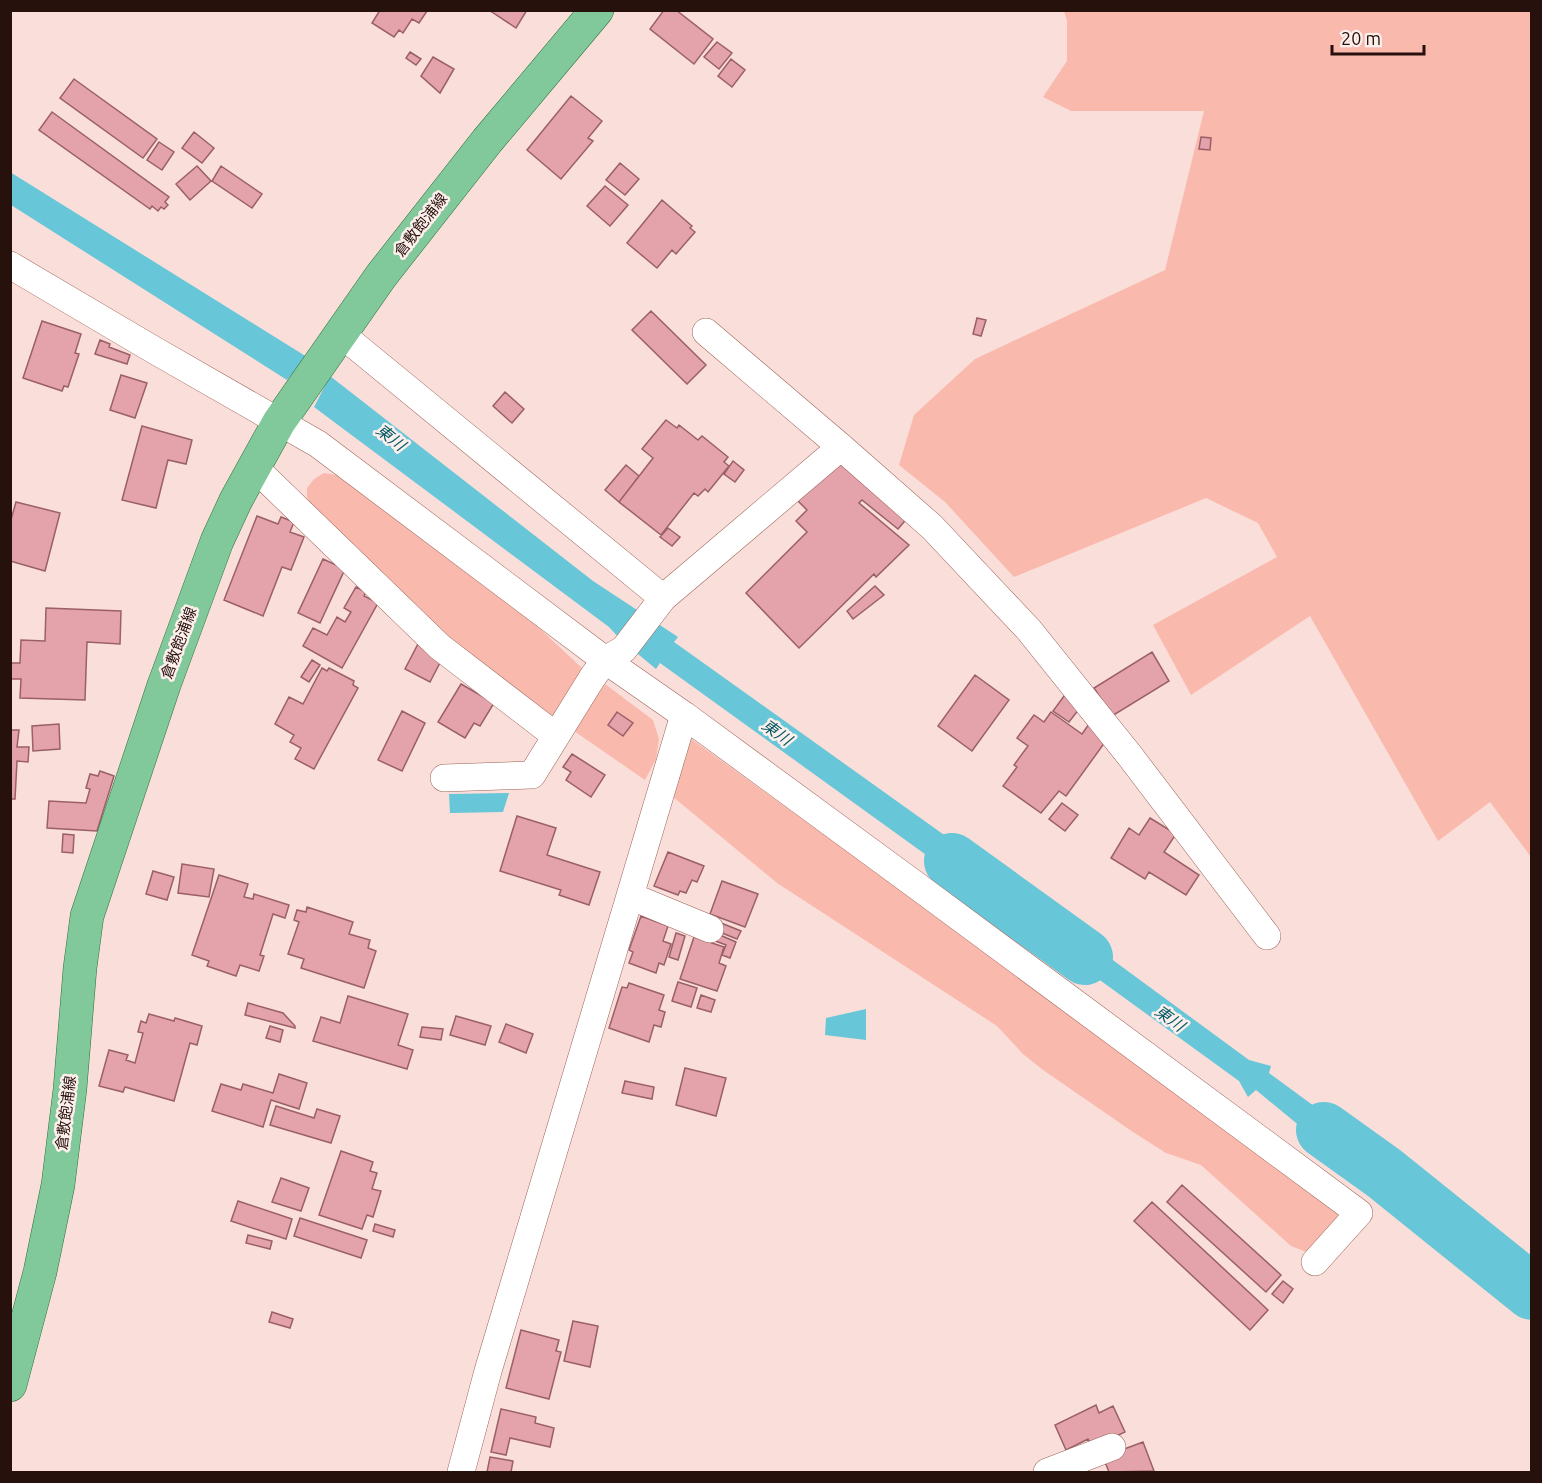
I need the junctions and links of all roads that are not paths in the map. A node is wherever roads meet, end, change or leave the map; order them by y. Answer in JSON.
{"nodes":[{"id":1,"x":597,"y":10,"type":"edge"},
{"id":2,"x":10,"y":266,"type":"edge"},
{"id":3,"x":706,"y":332,"type":"dead end"},
{"id":4,"x":335,"y":342,"type":"junction"},
{"id":5,"x":284,"y":416,"type":"junction"},
{"id":6,"x":842,"y":447,"type":"junction"},
{"id":7,"x":254,"y":466,"type":"junction"},
{"id":8,"x":656,"y":606,"type":"junction"},
{"id":9,"x":615,"y":654,"type":"junction"},
{"id":10,"x":684,"y":715,"type":"junction"},
{"id":11,"x":556,"y":736,"type":"junction"},
{"id":12,"x":444,"y":778,"type":"dead end"},
{"id":13,"x":630,"y":896,"type":"junction"},
{"id":14,"x":710,"y":929,"type":"dead end"},
{"id":15,"x":1267,"y":936,"type":"dead end"},
{"id":16,"x":1315,"y":1262,"type":"dead end"},
{"id":17,"x":10,"y":1385,"type":"edge"},
{"id":18,"x":1112,"y":1447,"type":"dead end"},
{"id":19,"x":461,"y":1473,"type":"edge"},
{"id":20,"x":1047,"y":1473,"type":"edge"}],
"edges":[{"from":1,"to":4,"type":"main road","name":"倉敷飽浦線"},
{"from":2,"to":5,"type":"street"},
{"from":3,"to":6,"type":"street"},
{"from":4,"to":5,"type":"main road","name":"倉敷飽浦線"},
{"from":4,"to":8,"type":"street"},
{"from":5,"to":7,"type":"main road","name":"倉敷飽浦線"},
{"from":5,"to":9,"type":"street"},
{"from":6,"to":8,"type":"street"},
{"from":6,"to":15,"type":"street"},
{"from":7,"to":11,"type":"street"},
{"from":7,"to":17,"type":"main road","name":"倉敷飽浦線"},
{"from":8,"to":9,"type":"street"},
{"from":9,"to":10,"type":"street"},
{"from":9,"to":11,"type":"street"},
{"from":10,"to":13,"type":"street"},
{"from":10,"to":16,"type":"street"},
{"from":11,"to":12,"type":"street"},
{"from":13,"to":14,"type":"street"},
{"from":13,"to":19,"type":"street"},
{"from":18,"to":20,"type":"street"}]}
